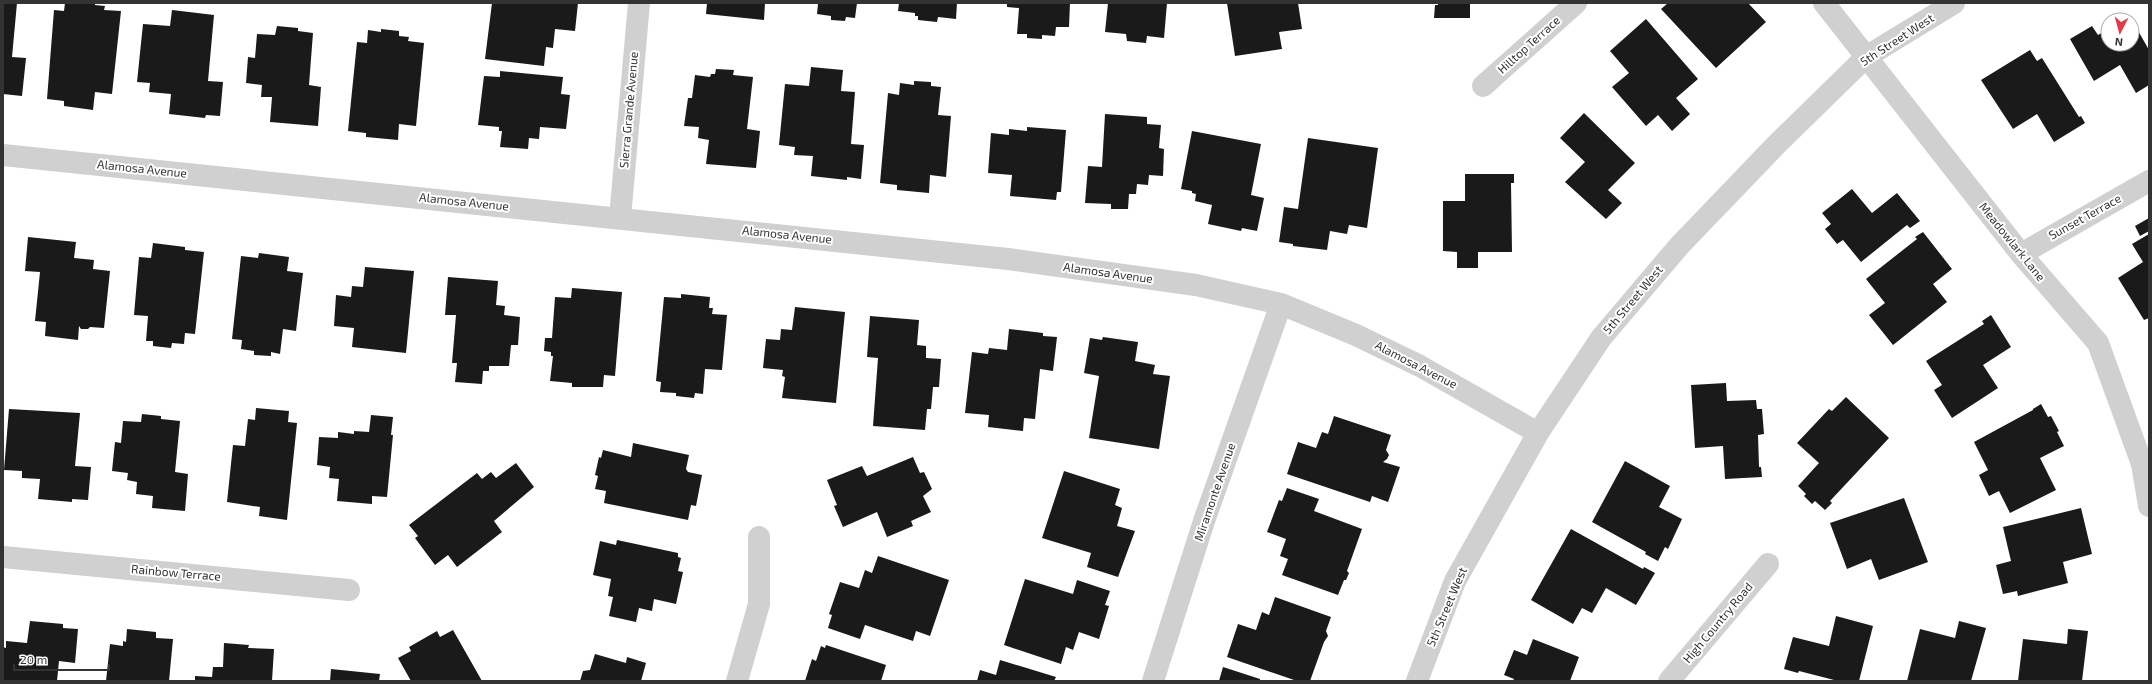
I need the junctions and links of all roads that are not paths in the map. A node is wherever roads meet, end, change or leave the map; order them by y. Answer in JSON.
{"nodes":[{"id":1,"x":639,"y":3,"type":"edge"},
{"id":2,"x":1576,"y":3,"type":"edge"},
{"id":3,"x":1824,"y":3,"type":"edge"},
{"id":4,"x":1954,"y":3,"type":"edge"},
{"id":5,"x":1866,"y":57,"type":"junction"},
{"id":6,"x":1483,"y":86,"type":"dead end"},
{"id":7,"x":3,"y":155,"type":"edge"},
{"id":8,"x":2149,"y":181,"type":"edge"},
{"id":9,"x":620,"y":218,"type":"junction"},
{"id":10,"x":2020,"y":254,"type":"junction"},
{"id":11,"x":1280,"y":304,"type":"junction"},
{"id":12,"x":1538,"y":433,"type":"junction"},
{"id":13,"x":2149,"y":506,"type":"edge"},
{"id":14,"x":759,"y":537,"type":"dead end"},
{"id":15,"x":3,"y":557,"type":"edge"},
{"id":16,"x":1768,"y":564,"type":"dead end"},
{"id":17,"x":349,"y":590,"type":"dead end"},
{"id":18,"x":737,"y":681,"type":"edge"},
{"id":19,"x":1153,"y":681,"type":"edge"},
{"id":20,"x":1417,"y":681,"type":"edge"},
{"id":21,"x":1670,"y":681,"type":"edge"}],
"edges":[{"from":1,"to":9,"type":"street","name":"Sierra Grande Avenue"},
{"from":2,"to":6,"type":"street","name":"Hilltop Terrace"},
{"from":3,"to":5,"type":"street","name":"Meadowlark Lane"},
{"from":4,"to":5,"type":"street","name":"5th Street West"},
{"from":5,"to":10,"type":"street","name":"Meadowlark Lane"},
{"from":5,"to":12,"type":"street","name":"5th Street West"},
{"from":7,"to":9,"type":"street","name":"Alamosa Avenue"},
{"from":8,"to":10,"type":"street","name":"Sunset Terrace"},
{"from":9,"to":11,"type":"street","name":"Alamosa Avenue"},
{"from":10,"to":13,"type":"street","name":"Meadowlark Lane"},
{"from":11,"to":12,"type":"street","name":"Alamosa Avenue"},
{"from":11,"to":19,"type":"street","name":"Miramonte Avenue"},
{"from":12,"to":20,"type":"street","name":"5th Street West"},
{"from":14,"to":18,"type":"street"},
{"from":15,"to":17,"type":"street","name":"Rainbow Terrace"},
{"from":16,"to":21,"type":"street","name":"High Country Road"}]}
